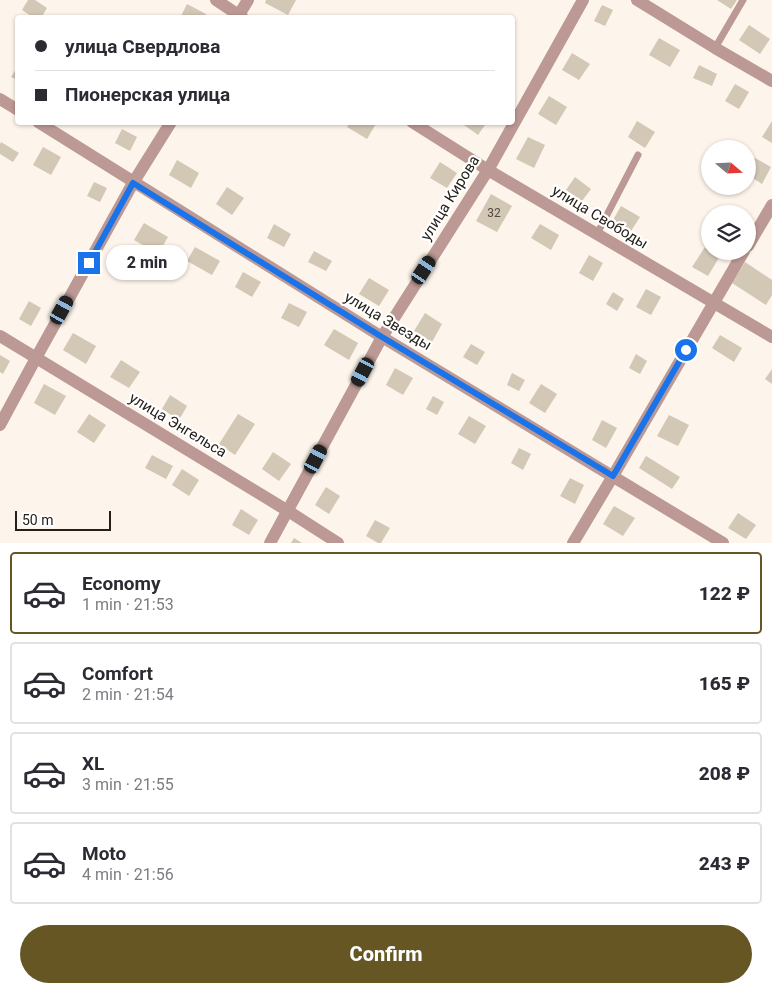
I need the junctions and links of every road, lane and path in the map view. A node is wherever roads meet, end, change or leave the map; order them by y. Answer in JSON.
{"nodes":[{"id":1,"x":216,"y":0,"type":"edge"},
{"id":2,"x":248,"y":0,"type":"edge"},
{"id":3,"x":583,"y":0,"type":"edge"},
{"id":4,"x":638,"y":0,"type":"edge"},
{"id":5,"x":743,"y":0,"type":"edge"},
{"id":6,"x":236,"y":15,"type":"edge"},
{"id":7,"x":240,"y":15,"type":"edge"},
{"id":8,"x":716,"y":48,"type":"junction"},
{"id":9,"x":772,"y":81,"type":"edge"},
{"id":10,"x":0,"y":99,"type":"edge"},
{"id":11,"x":15,"y":108,"type":"edge"},
{"id":12,"x":515,"y":122,"type":"edge"},
{"id":13,"x":43,"y":125,"type":"edge"},
{"id":14,"x":169,"y":125,"type":"edge"},
{"id":15,"x":417,"y":125,"type":"edge"},
{"id":16,"x":513,"y":125,"type":"edge"},
{"id":17,"x":638,"y":155,"type":"dead end"},
{"id":18,"x":488,"y":170,"type":"junction"},
{"id":19,"x":133,"y":183,"type":"junction"},
{"id":20,"x":772,"y":205,"type":"edge"},
{"id":21,"x":756,"y":232,"type":"edge"},
{"id":22,"x":597,"y":234,"type":"junction"},
{"id":23,"x":739,"y":260,"type":"edge"},
{"id":24,"x":714,"y":303,"type":"junction"},
{"id":25,"x":0,"y":336,"type":"edge"},
{"id":26,"x":382,"y":337,"type":"junction"},
{"id":27,"x":772,"y":337,"type":"edge"},
{"id":28,"x":36,"y":358,"type":"junction"},
{"id":29,"x":0,"y":425,"type":"edge"},
{"id":30,"x":613,"y":476,"type":"junction"},
{"id":31,"x":288,"y":511,"type":"junction"},
{"id":32,"x":270,"y":543,"type":"edge"},
{"id":33,"x":338,"y":543,"type":"edge"},
{"id":34,"x":573,"y":543,"type":"edge"},
{"id":35,"x":723,"y":543,"type":"edge"}],
"edges":[{"from":1,"to":6,"type":"street"},
{"from":2,"to":7,"type":"street"},
{"from":3,"to":12,"type":"street","name":"улица Кирова"},
{"from":4,"to":8,"type":"street"},
{"from":5,"to":8,"type":"lane"},
{"from":8,"to":9,"type":"street"},
{"from":10,"to":11,"type":"street"},
{"from":13,"to":19,"type":"street","name":"улица Звезды"},
{"from":14,"to":19,"type":"street"},
{"from":15,"to":18,"type":"street","name":"улица Свободы"},
{"from":16,"to":18,"type":"street","name":"улица Кирова"},
{"from":17,"to":22,"type":"lane"},
{"from":18,"to":22,"type":"street","name":"улица Свободы"},
{"from":18,"to":26,"type":"street","name":"улица Кирова"},
{"from":19,"to":26,"type":"street","name":"улица Звезды"},
{"from":19,"to":28,"type":"street"},
{"from":20,"to":21,"type":"street"},
{"from":22,"to":24,"type":"street","name":"улица Свободы"},
{"from":23,"to":24,"type":"street"},
{"from":24,"to":27,"type":"street","name":"улица Свободы"},
{"from":24,"to":30,"type":"street"},
{"from":25,"to":28,"type":"street","name":"улица Энгельса"},
{"from":26,"to":30,"type":"street","name":"улица Звезды"},
{"from":26,"to":31,"type":"street","name":"улица Кирова"},
{"from":28,"to":29,"type":"street"},
{"from":28,"to":31,"type":"street","name":"улица Энгельса"},
{"from":30,"to":34,"type":"street"},
{"from":30,"to":35,"type":"street","name":"улица Звезды"},
{"from":31,"to":32,"type":"street","name":"улица Кирова"},
{"from":31,"to":33,"type":"street","name":"улица Энгельса"}]}
